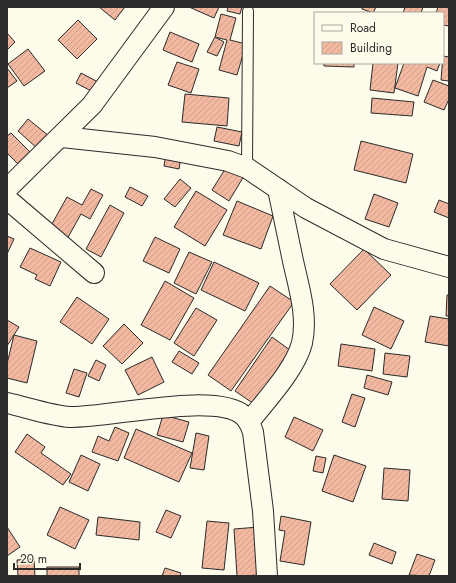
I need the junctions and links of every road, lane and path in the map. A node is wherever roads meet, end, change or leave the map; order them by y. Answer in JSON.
{"nodes":[{"id":1,"x":164,"y":7,"type":"edge"},
{"id":2,"x":248,"y":11,"type":"dead end"},
{"id":3,"x":62,"y":137,"type":"junction"},
{"id":4,"x":247,"y":168,"type":"junction"},
{"id":5,"x":7,"y":189,"type":"edge"},
{"id":6,"x":278,"y":189,"type":"junction"},
{"id":7,"x":7,"y":199,"type":"edge"},
{"id":8,"x":449,"y":267,"type":"edge"},
{"id":9,"x":94,"y":273,"type":"dead end"},
{"id":10,"x":10,"y":409,"type":"edge"},
{"id":11,"x":249,"y":422,"type":"junction"},
{"id":12,"x":267,"y":576,"type":"edge"}],
"edges":[{"from":1,"to":3,"type":"street"},
{"from":2,"to":4,"type":"lane"},
{"from":3,"to":4,"type":"street"},
{"from":3,"to":5,"type":"street"},
{"from":4,"to":6,"type":"street"},
{"from":6,"to":8,"type":"street"},
{"from":6,"to":11,"type":"street"},
{"from":7,"to":9,"type":"street"},
{"from":10,"to":11,"type":"street"},
{"from":11,"to":12,"type":"street"}]}
